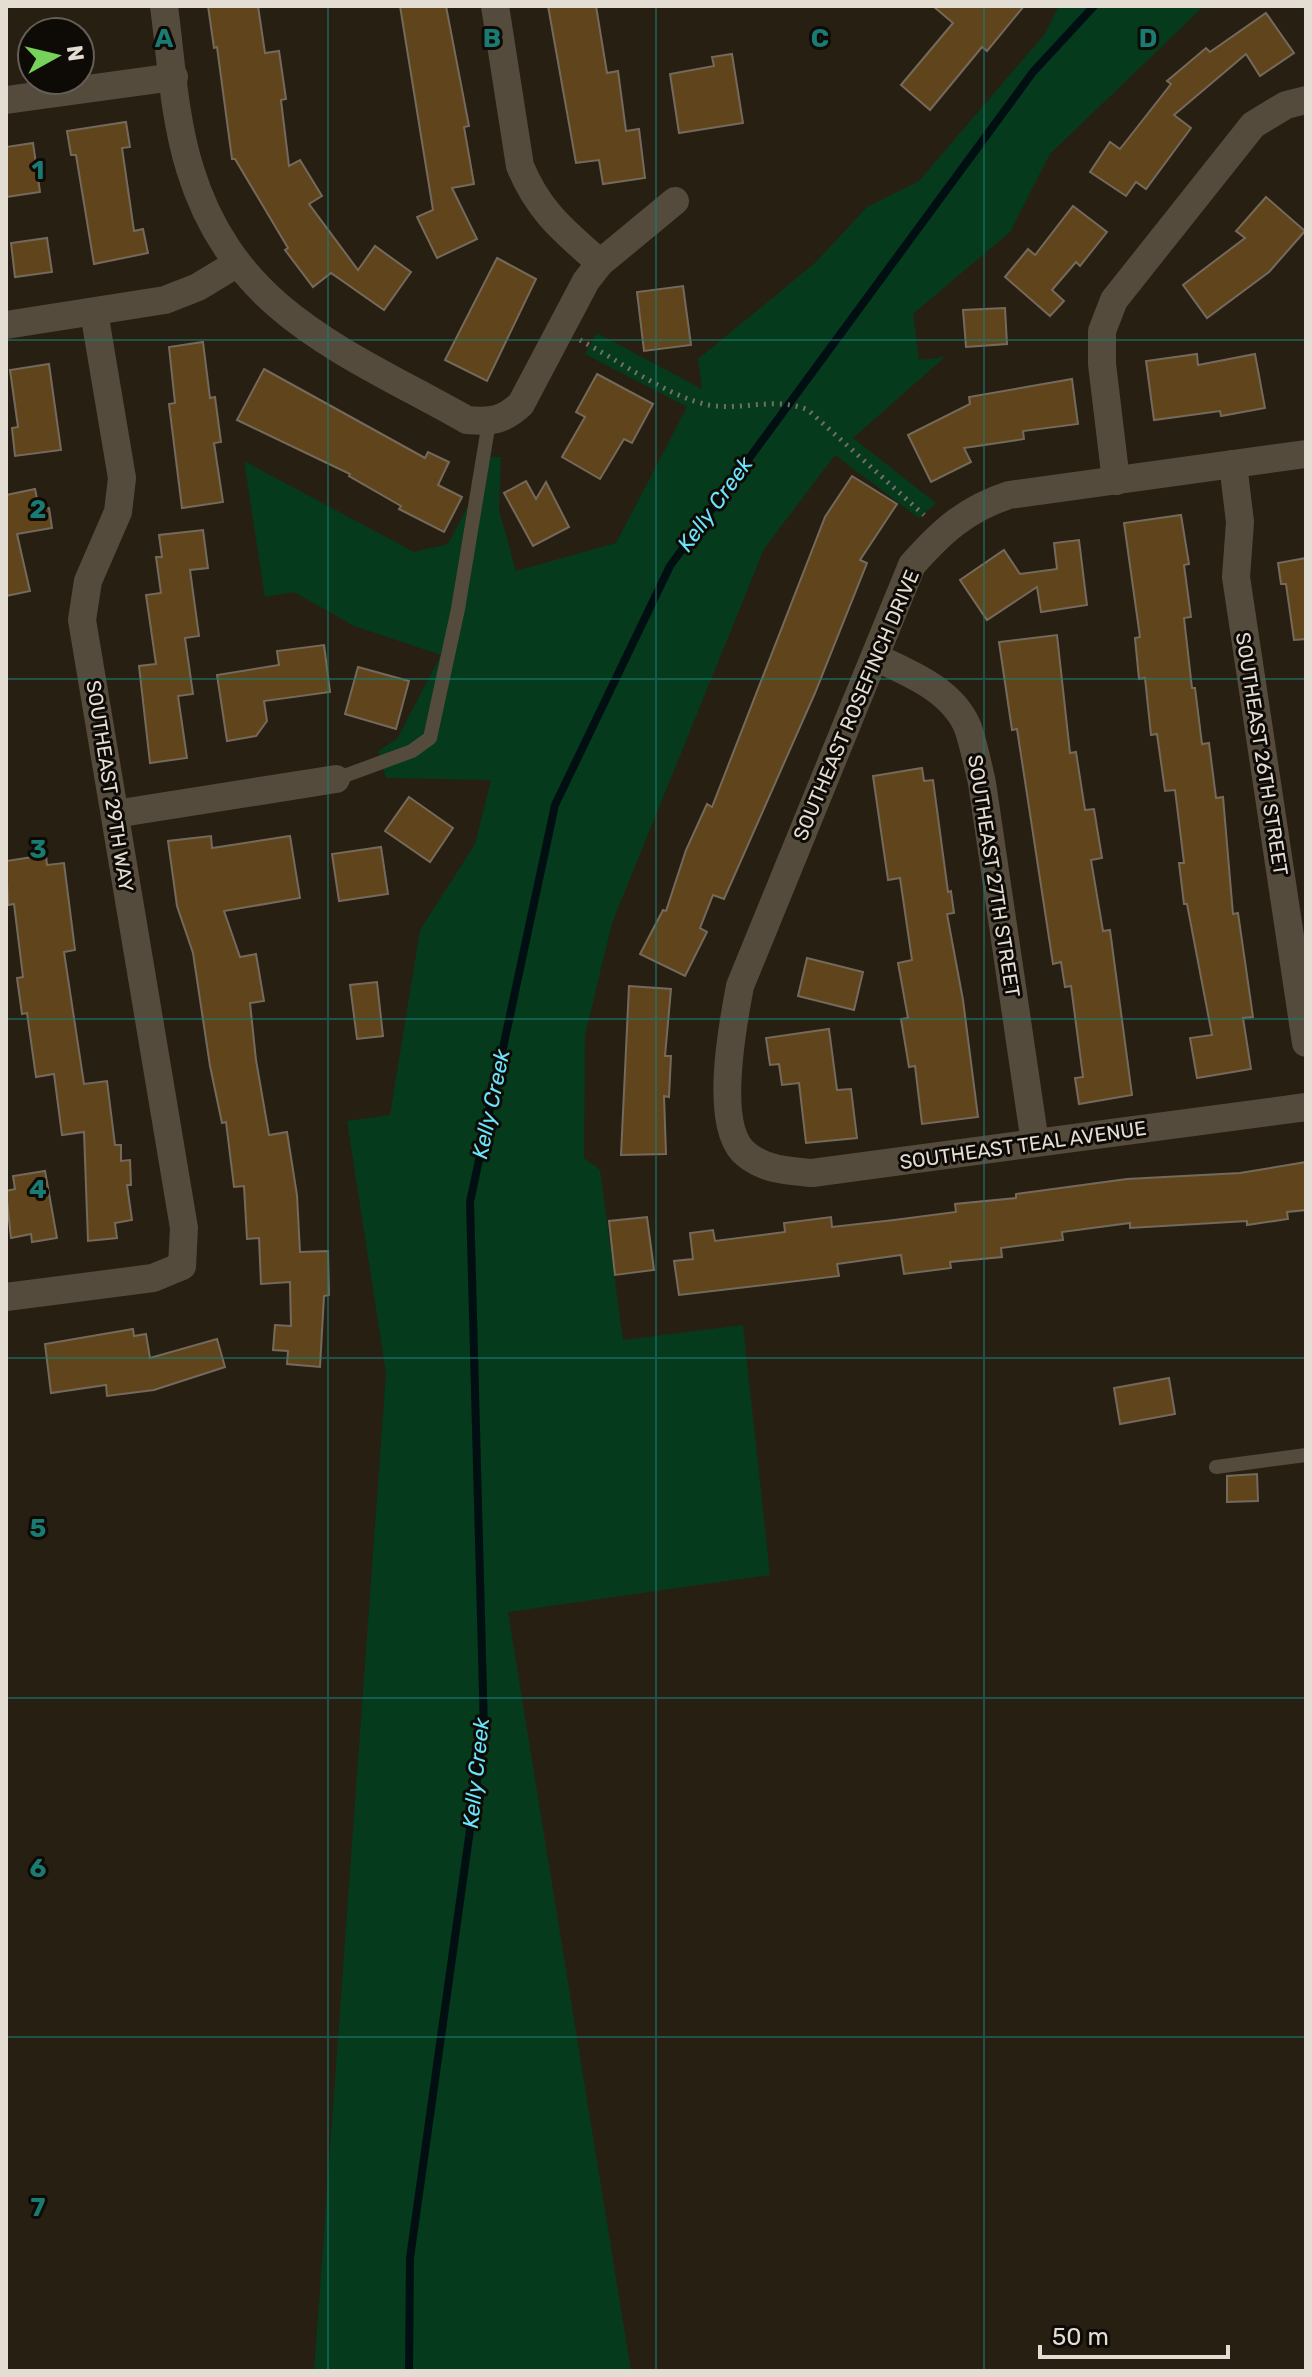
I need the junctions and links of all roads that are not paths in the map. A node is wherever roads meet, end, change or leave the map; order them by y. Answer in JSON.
{"nodes":[{"id":1,"x":164,"y":6,"type":"edge"},
{"id":2,"x":495,"y":6,"type":"edge"},
{"id":3,"x":174,"y":77,"type":"junction"},
{"id":4,"x":6,"y":100,"type":"edge"},
{"id":5,"x":1306,"y":100,"type":"edge"},
{"id":6,"x":675,"y":201,"type":"dead end"},
{"id":7,"x":600,"y":263,"type":"junction"},
{"id":8,"x":236,"y":264,"type":"junction"},
{"id":9,"x":94,"y":312,"type":"junction"},
{"id":10,"x":6,"y":325,"type":"edge"},
{"id":11,"x":489,"y":422,"type":"junction"},
{"id":12,"x":1306,"y":454,"type":"edge"},
{"id":13,"x":1233,"y":464,"type":"junction"},
{"id":14,"x":1116,"y":481,"type":"junction"},
{"id":15,"x":875,"y":657,"type":"junction"},
{"id":16,"x":336,"y":779,"type":"joint"},
{"id":17,"x":115,"y":814,"type":"junction"},
{"id":18,"x":1306,"y":1043,"type":"edge"},
{"id":19,"x":1306,"y":1107,"type":"edge"},
{"id":20,"x":1035,"y":1143,"type":"junction"},
{"id":21,"x":744,"y":1154,"type":"joint"},
{"id":22,"x":6,"y":1297,"type":"edge"},
{"id":23,"x":1306,"y":1455,"type":"edge"},
{"id":24,"x":1216,"y":1467,"type":"dead end"}],
"edges":[{"from":1,"to":3,"type":"street"},
{"from":2,"to":7,"type":"street"},
{"from":3,"to":4,"type":"street"},
{"from":3,"to":8,"type":"street"},
{"from":5,"to":14,"type":"street"},
{"from":6,"to":7,"type":"street"},
{"from":7,"to":11,"type":"street"},
{"from":8,"to":9,"type":"street"},
{"from":8,"to":11,"type":"street"},
{"from":9,"to":10,"type":"street"},
{"from":9,"to":17,"type":"street","name":"SOUTHEAST 29TH WAY"},
{"from":11,"to":16,"type":"lane"},
{"from":12,"to":13,"type":"street","name":"SOUTHEAST ROSEFINCH DRIVE"},
{"from":13,"to":14,"type":"street","name":"SOUTHEAST ROSEFINCH DRIVE"},
{"from":13,"to":18,"type":"street","name":"SOUTHEAST 26TH STREET"},
{"from":14,"to":15,"type":"street","name":"SOUTHEAST ROSEFINCH DRIVE"},
{"from":15,"to":20,"type":"street","name":"SOUTHEAST 27TH STREET"},
{"from":15,"to":21,"type":"street","name":"SOUTHEAST ROSEFINCH DRIVE"},
{"from":16,"to":17,"type":"street"},
{"from":17,"to":22,"type":"street","name":"SOUTHEAST 29TH WAY"},
{"from":19,"to":20,"type":"street","name":"SOUTHEAST TEAL AVENUE"},
{"from":20,"to":21,"type":"street","name":"SOUTHEAST TEAL AVENUE"},
{"from":23,"to":24,"type":"lane"}]}
